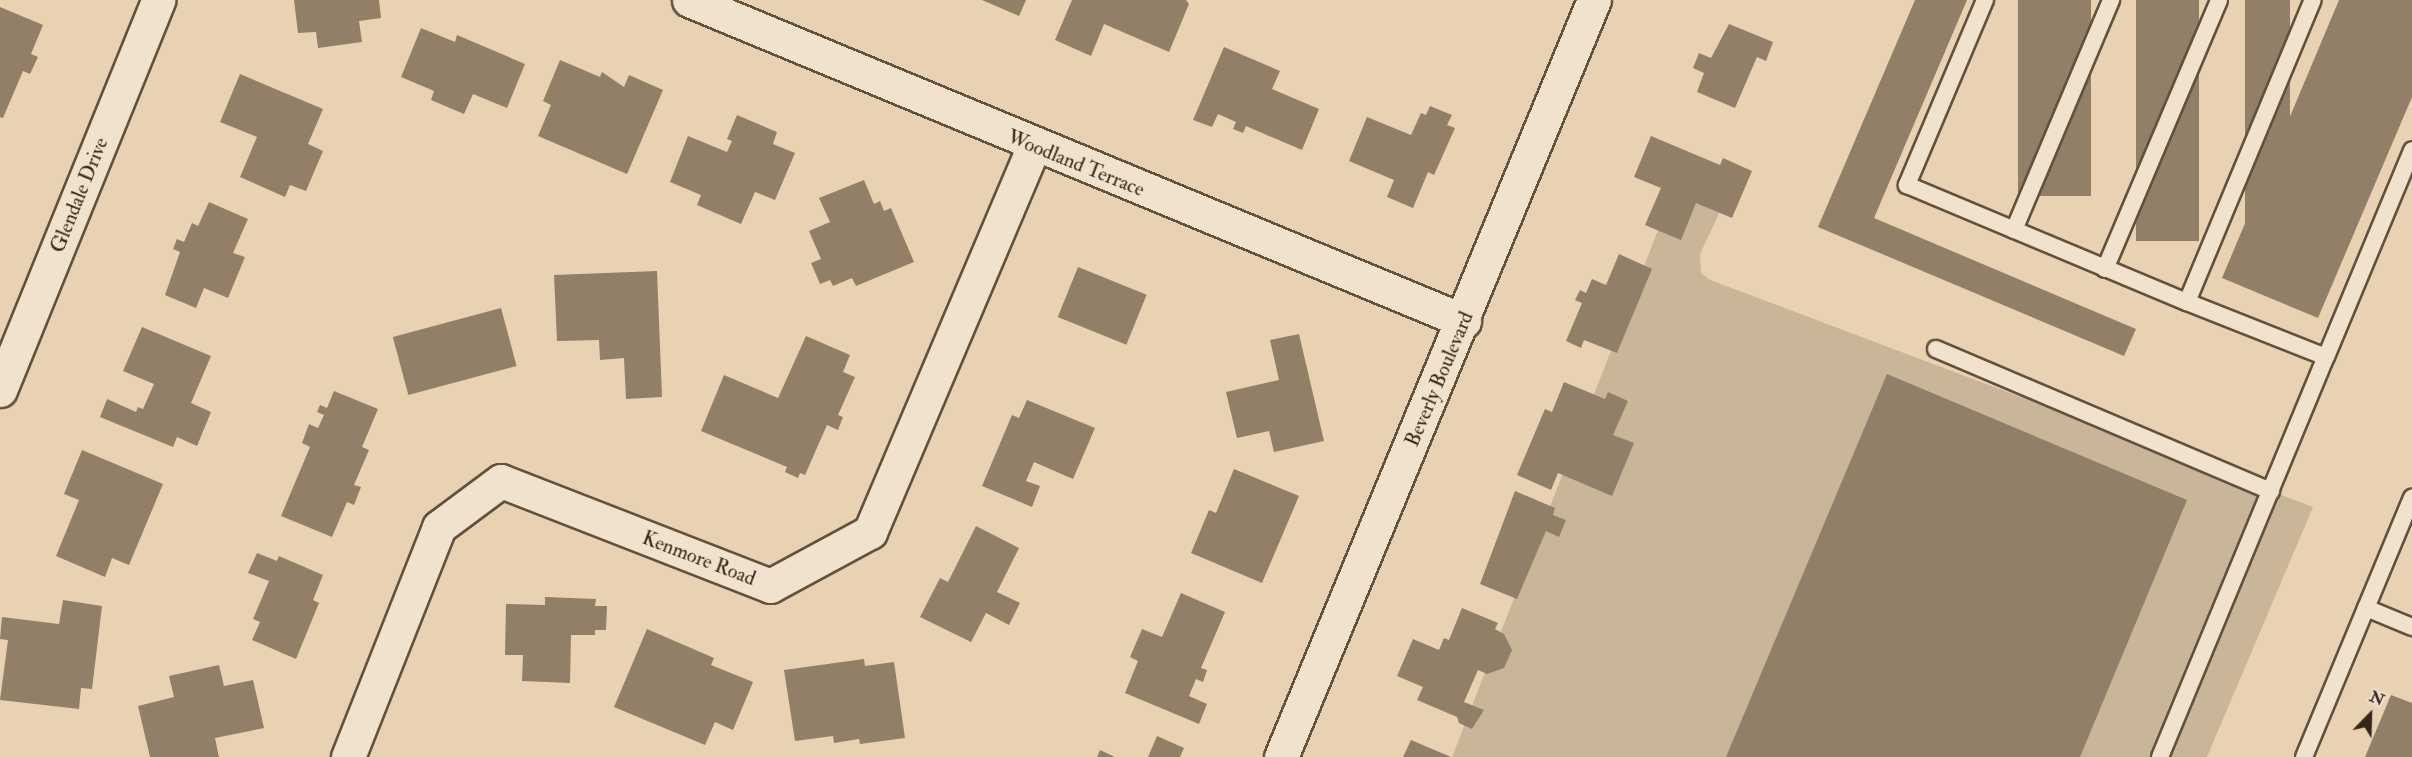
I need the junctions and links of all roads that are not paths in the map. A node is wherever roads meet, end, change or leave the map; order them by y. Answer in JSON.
{"nodes":[{"id":1,"x":158,"y":0,"type":"edge"},
{"id":2,"x":689,"y":0,"type":"edge"},
{"id":3,"x":1594,"y":0,"type":"edge"},
{"id":4,"x":1985,"y":0,"type":"edge"},
{"id":5,"x":2111,"y":0,"type":"edge"},
{"id":6,"x":2219,"y":0,"type":"edge"},
{"id":7,"x":2313,"y":0,"type":"edge"},
{"id":8,"x":1034,"y":146,"type":"junction"},
{"id":9,"x":2412,"y":150,"type":"edge"},
{"id":10,"x":2014,"y":230,"type":"junction"},
{"id":11,"x":2105,"y":269,"type":"junction"},
{"id":12,"x":2187,"y":303,"type":"junction"},
{"id":13,"x":1464,"y":321,"type":"junction"},
{"id":14,"x":1936,"y":349,"type":"dead end"},
{"id":15,"x":2326,"y":357,"type":"junction"},
{"id":16,"x":0,"y":390,"type":"edge"},
{"id":17,"x":2271,"y":491,"type":"junction"},
{"id":18,"x":2412,"y":498,"type":"edge"},
{"id":19,"x":2366,"y":608,"type":"junction"},
{"id":20,"x":2412,"y":627,"type":"edge"},
{"id":21,"x":348,"y":757,"type":"edge"},
{"id":22,"x":1281,"y":757,"type":"edge"},
{"id":23,"x":2160,"y":757,"type":"edge"},
{"id":24,"x":2304,"y":757,"type":"edge"}],
"edges":[{"from":1,"to":16,"type":"street","name":"Glendale Drive"},
{"from":2,"to":8,"type":"street","name":"Woodland Terrace"},
{"from":3,"to":13,"type":"street","name":"Beverly Boulevard"},
{"from":4,"to":10,"type":"lane"},
{"from":5,"to":10,"type":"lane"},
{"from":6,"to":11,"type":"lane"},
{"from":7,"to":12,"type":"lane"},
{"from":8,"to":13,"type":"street","name":"Woodland Terrace"},
{"from":8,"to":21,"type":"street","name":"Kenmore Road"},
{"from":9,"to":15,"type":"lane"},
{"from":10,"to":11,"type":"lane"},
{"from":11,"to":12,"type":"lane"},
{"from":12,"to":15,"type":"lane"},
{"from":13,"to":22,"type":"street","name":"Beverly Boulevard"},
{"from":14,"to":17,"type":"lane"},
{"from":15,"to":17,"type":"lane"},
{"from":17,"to":23,"type":"lane"},
{"from":18,"to":19,"type":"lane"},
{"from":19,"to":20,"type":"lane"},
{"from":19,"to":24,"type":"lane"}]}
